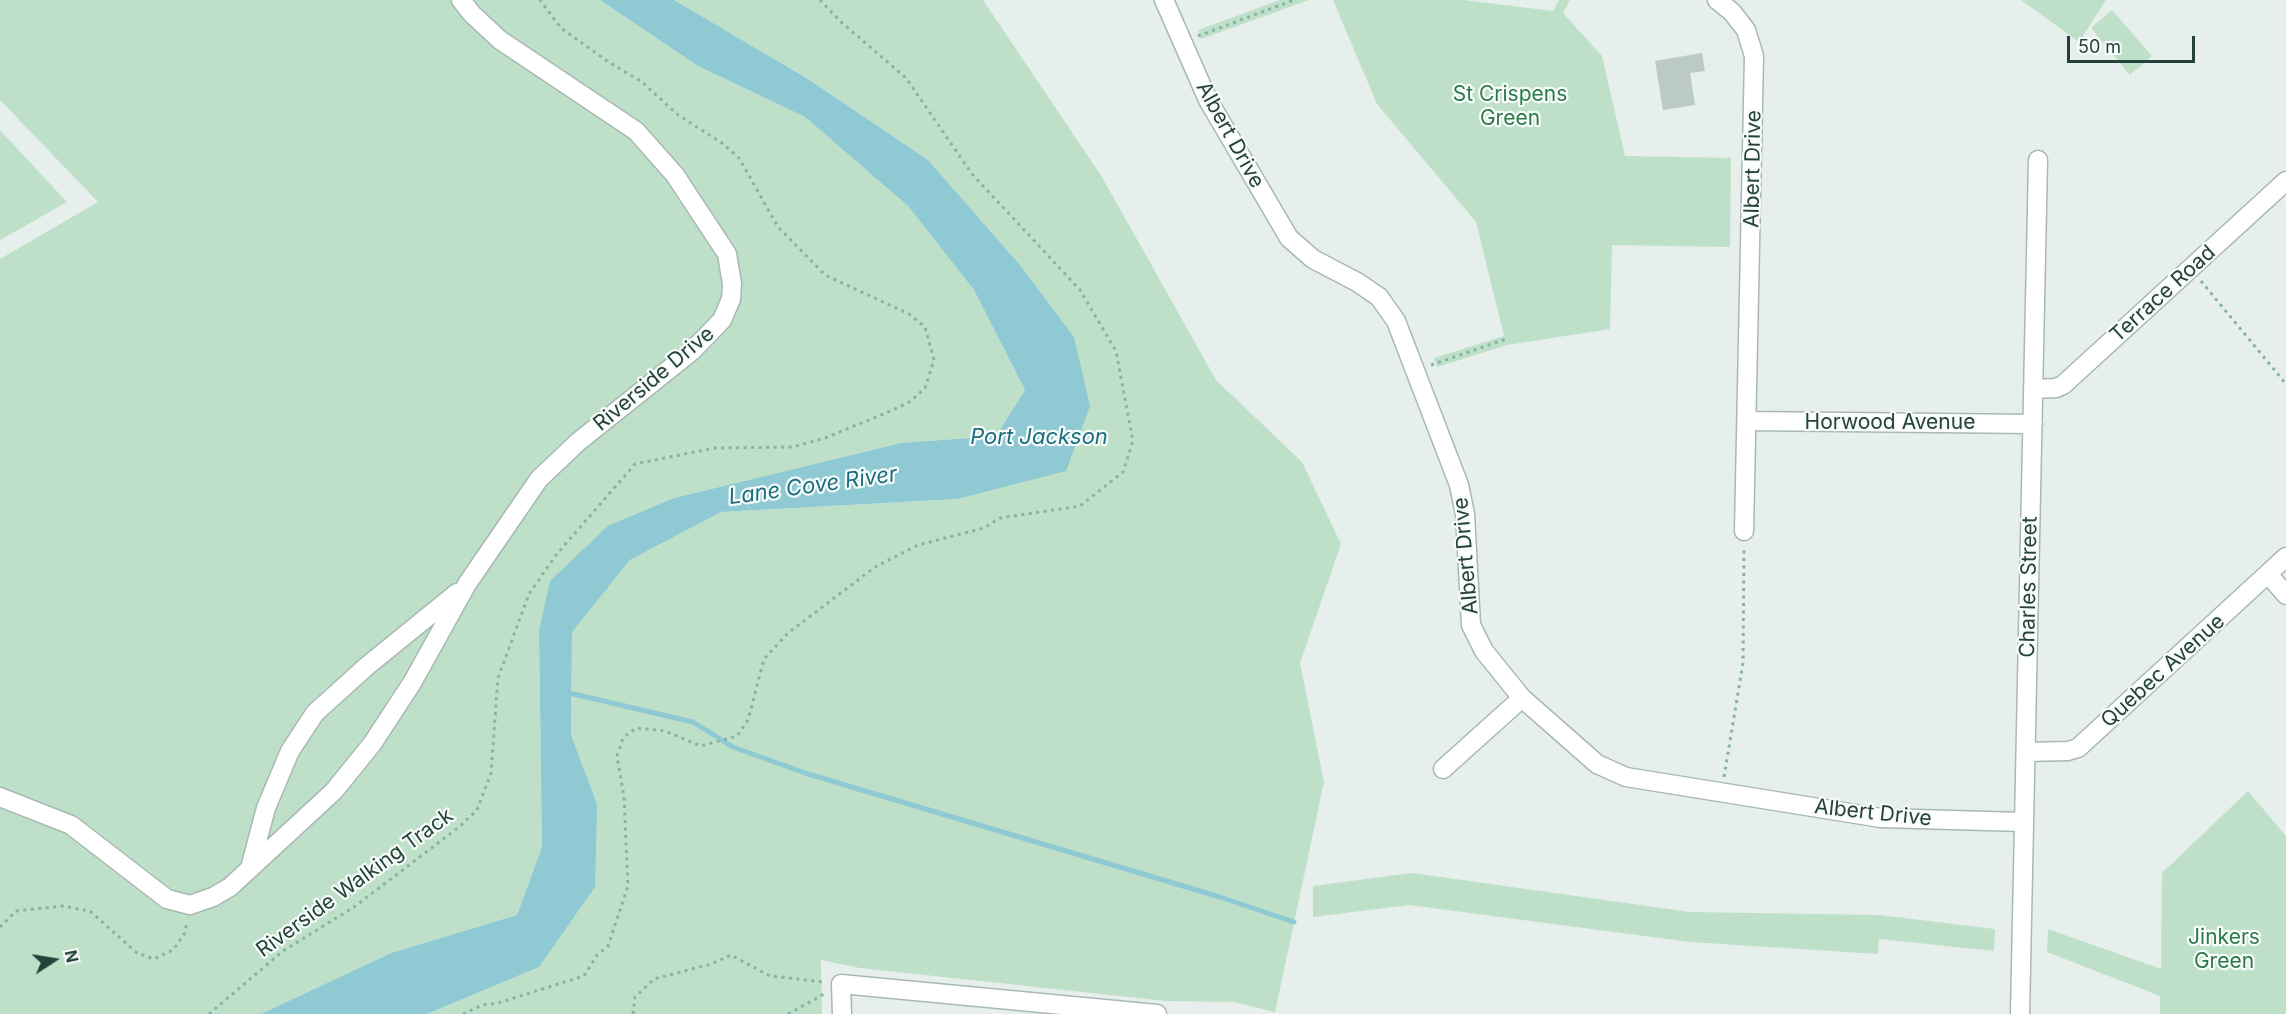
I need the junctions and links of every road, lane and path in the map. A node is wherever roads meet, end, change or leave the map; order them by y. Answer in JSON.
{"nodes":[{"id":1,"x":461,"y":0,"type":"edge"},
{"id":2,"x":540,"y":0,"type":"edge"},
{"id":3,"x":820,"y":0,"type":"edge"},
{"id":4,"x":1164,"y":0,"type":"edge"},
{"id":5,"x":1294,"y":0,"type":"edge"},
{"id":6,"x":1717,"y":0,"type":"edge"},
{"id":7,"x":1182,"y":42,"type":"junction"},
{"id":8,"x":2038,"y":160,"type":"dead end"},
{"id":9,"x":2286,"y":181,"type":"edge"},
{"id":10,"x":2191,"y":268,"type":"junction"},
{"id":11,"x":1509,"y":338,"type":"dead end"},
{"id":12,"x":1415,"y":371,"type":"junction"},
{"id":13,"x":2286,"y":384,"type":"edge"},
{"id":14,"x":2033,"y":389,"type":"junction"},
{"id":15,"x":1747,"y":421,"type":"junction"},
{"id":16,"x":2033,"y":424,"type":"junction"},
{"id":17,"x":1744,"y":531,"type":"joint"},
{"id":18,"x":2286,"y":557,"type":"edge"},
{"id":19,"x":2268,"y":574,"type":"junction"},
{"id":20,"x":467,"y":584,"type":"junction"},
{"id":21,"x":2286,"y":595,"type":"edge"},
{"id":22,"x":1522,"y":698,"type":"junction"},
{"id":23,"x":2026,"y":752,"type":"junction"},
{"id":24,"x":1443,"y":769,"type":"dead end"},
{"id":25,"x":1721,"y":793,"type":"junction"},
{"id":26,"x":0,"y":797,"type":"edge"},
{"id":27,"x":2024,"y":822,"type":"junction"},
{"id":28,"x":250,"y":868,"type":"junction"},
{"id":29,"x":190,"y":905,"type":"junction"},
{"id":30,"x":0,"y":927,"type":"edge"},
{"id":31,"x":841,"y":984,"type":"junction"},
{"id":32,"x":1127,"y":1013,"type":"edge"},
{"id":33,"x":209,"y":1014,"type":"edge"},
{"id":34,"x":463,"y":1014,"type":"edge"},
{"id":35,"x":633,"y":1014,"type":"edge"},
{"id":36,"x":788,"y":1014,"type":"edge"},
{"id":37,"x":842,"y":1014,"type":"edge"},
{"id":38,"x":1157,"y":1014,"type":"edge"},
{"id":39,"x":2020,"y":1014,"type":"edge"}],
"edges":[{"from":1,"to":20,"type":"street","name":"Riverside Drive"},
{"from":2,"to":33,"type":"path","name":"Riverside Walking Track"},
{"from":3,"to":34,"type":"path"},
{"from":4,"to":7,"type":"street","name":"Albert Drive"},
{"from":5,"to":7,"type":"path"},
{"from":6,"to":15,"type":"street","name":"Albert Drive"},
{"from":7,"to":12,"type":"street","name":"Albert Drive"},
{"from":8,"to":14,"type":"street","name":"Charles Street"},
{"from":9,"to":10,"type":"street","name":"Terrace Road"},
{"from":10,"to":13,"type":"path"},
{"from":10,"to":14,"type":"street","name":"Terrace Road"},
{"from":11,"to":12,"type":"path"},
{"from":12,"to":22,"type":"street","name":"Albert Drive"},
{"from":14,"to":16,"type":"street","name":"Charles Street"},
{"from":15,"to":16,"type":"street","name":"Horwood Avenue"},
{"from":15,"to":17,"type":"street","name":"Albert Drive"},
{"from":16,"to":23,"type":"street","name":"Charles Street"},
{"from":17,"to":25,"type":"path"},
{"from":18,"to":19,"type":"street","name":"Quebec Avenue"},
{"from":19,"to":21,"type":"street"},
{"from":19,"to":23,"type":"street","name":"Quebec Avenue"},
{"from":20,"to":28,"type":"street","name":"Riverside Drive"},
{"from":20,"to":28,"type":"street","name":"Riverside Drive"},
{"from":22,"to":24,"type":"street"},
{"from":22,"to":25,"type":"street","name":"Albert Drive"},
{"from":23,"to":27,"type":"street","name":"Charles Street"},
{"from":25,"to":27,"type":"street","name":"Albert Drive"},
{"from":26,"to":29,"type":"street"},
{"from":27,"to":39,"type":"street","name":"Charles Street"},
{"from":28,"to":29,"type":"street","name":"Riverside Drive"},
{"from":29,"to":30,"type":"path"},
{"from":31,"to":32,"type":"street"},
{"from":31,"to":35,"type":"path"},
{"from":31,"to":36,"type":"path"},
{"from":31,"to":37,"type":"street"},
{"from":32,"to":38,"type":"street"}]}
